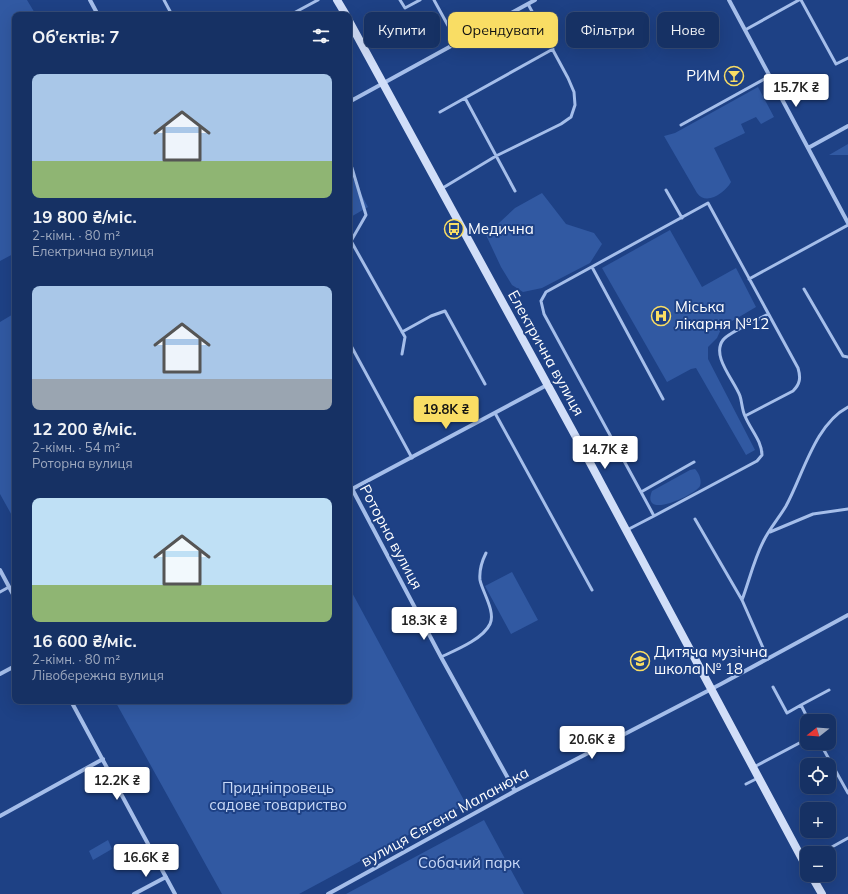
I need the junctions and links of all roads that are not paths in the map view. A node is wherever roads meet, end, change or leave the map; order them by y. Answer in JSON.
{"nodes":[{"id":1,"x":90,"y":0,"type":"edge"},
{"id":2,"x":164,"y":0,"type":"edge"},
{"id":3,"x":318,"y":0,"type":"edge"},
{"id":4,"x":337,"y":0,"type":"edge"},
{"id":5,"x":400,"y":0,"type":"edge"},
{"id":6,"x":420,"y":0,"type":"edge"},
{"id":7,"x":434,"y":0,"type":"edge"},
{"id":8,"x":533,"y":0,"type":"edge"},
{"id":9,"x":729,"y":0,"type":"edge"},
{"id":10,"x":800,"y":0,"type":"edge"},
{"id":11,"x":528,"y":4,"type":"junction"},
{"id":12,"x":96,"y":12,"type":"edge"},
{"id":13,"x":170,"y":12,"type":"edge"},
{"id":14,"x":296,"y":12,"type":"edge"},
{"id":15,"x":344,"y":12,"type":"edge"},
{"id":16,"x":513,"y":12,"type":"edge"},
{"id":17,"x":352,"y":26,"type":"edge"},
{"id":18,"x":448,"y":26,"type":"edge"},
{"id":19,"x":745,"y":30,"type":"junction"},
{"id":20,"x":448,"y":47,"type":"edge"},
{"id":21,"x":553,"y":49,"type":"junction"},
{"id":22,"x":848,"y":58,"type":"edge"},
{"id":23,"x":770,"y":76,"type":"junction"},
{"id":24,"x":383,"y":83,"type":"junction"},
{"id":25,"x":465,"y":98,"type":"junction"},
{"id":26,"x":352,"y":100,"type":"edge"},
{"id":27,"x":440,"y":112,"type":"dead end"},
{"id":28,"x":681,"y":125,"type":"dead end"},
{"id":29,"x":848,"y":126,"type":"edge"},
{"id":30,"x":808,"y":148,"type":"junction"},
{"id":31,"x":496,"y":156,"type":"junction"},
{"id":32,"x":352,"y":172,"type":"edge"},
{"id":33,"x":441,"y":188,"type":"junction"},
{"id":34,"x":666,"y":190,"type":"dead end"},
{"id":35,"x":515,"y":191,"type":"dead end"},
{"id":36,"x":682,"y":218,"type":"junction"},
{"id":37,"x":848,"y":224,"type":"edge"},
{"id":38,"x":352,"y":239,"type":"edge"},
{"id":39,"x":352,"y":243,"type":"edge"},
{"id":40,"x":592,"y":268,"type":"junction"},
{"id":41,"x":749,"y":279,"type":"junction"},
{"id":42,"x":804,"y":288,"type":"dead end"},
{"id":43,"x":768,"y":314,"type":"junction"},
{"id":44,"x":402,"y":332,"type":"junction"},
{"id":45,"x":352,"y":348,"type":"edge"},
{"id":46,"x":402,"y":354,"type":"dead end"},
{"id":47,"x":848,"y":357,"type":"edge"},
{"id":48,"x":485,"y":384,"type":"dead end"},
{"id":49,"x":547,"y":385,"type":"junction"},
{"id":50,"x":663,"y":399,"type":"dead end"},
{"id":51,"x":848,"y":407,"type":"edge"},
{"id":52,"x":495,"y":413,"type":"junction"},
{"id":53,"x":745,"y":416,"type":"junction"},
{"id":54,"x":412,"y":458,"type":"junction"},
{"id":55,"x":694,"y":462,"type":"dead end"},
{"id":56,"x":352,"y":489,"type":"joint"},
{"id":57,"x":641,"y":492,"type":"junction"},
{"id":58,"x":848,"y":509,"type":"edge"},
{"id":59,"x":654,"y":516,"type":"junction"},
{"id":60,"x":695,"y":519,"type":"dead end"},
{"id":61,"x":626,"y":530,"type":"junction"},
{"id":62,"x":769,"y":532,"type":"junction"},
{"id":63,"x":486,"y":552,"type":"dead end"},
{"id":64,"x":0,"y":570,"type":"edge"},
{"id":65,"x":9,"y":587,"type":"junction"},
{"id":66,"x":592,"y":590,"type":"dead end"},
{"id":67,"x":0,"y":592,"type":"edge"},
{"id":68,"x":12,"y":592,"type":"edge"},
{"id":69,"x":742,"y":600,"type":"junction"},
{"id":70,"x":848,"y":615,"type":"edge"},
{"id":71,"x":442,"y":657,"type":"junction"},
{"id":72,"x":768,"y":659,"type":"junction"},
{"id":73,"x":12,"y":668,"type":"edge"},
{"id":74,"x":0,"y":674,"type":"edge"},
{"id":75,"x":773,"y":688,"type":"dead end"},
{"id":76,"x":711,"y":689,"type":"junction"},
{"id":77,"x":829,"y":690,"type":"dead end"},
{"id":78,"x":73,"y":704,"type":"edge"},
{"id":79,"x":801,"y":706,"type":"junction"},
{"id":80,"x":805,"y":714,"type":"edge"},
{"id":81,"x":800,"y":744,"type":"edge"},
{"id":82,"x":824,"y":750,"type":"edge"},
{"id":83,"x":103,"y":759,"type":"junction"},
{"id":84,"x":754,"y":767,"type":"junction"},
{"id":85,"x":759,"y":777,"type":"junction"},
{"id":86,"x":746,"y":784,"type":"dead end"},
{"id":87,"x":515,"y":791,"type":"junction"},
{"id":88,"x":848,"y":793,"type":"edge"},
{"id":89,"x":0,"y":816,"type":"edge"},
{"id":90,"x":848,"y":838,"type":"edge"},
{"id":91,"x":834,"y":846,"type":"edge"},
{"id":92,"x":800,"y":852,"type":"edge"},
{"id":93,"x":166,"y":877,"type":"junction"},
{"id":94,"x":815,"y":882,"type":"edge"},
{"id":95,"x":134,"y":894,"type":"edge"},
{"id":96,"x":176,"y":894,"type":"edge"},
{"id":97,"x":328,"y":894,"type":"edge"},
{"id":98,"x":822,"y":894,"type":"edge"}],
"edges":[{"from":1,"to":12,"type":"street"},
{"from":2,"to":13,"type":"lane"},
{"from":3,"to":14,"type":"lane"},
{"from":4,"to":15,"type":"street"},
{"from":5,"to":6,"type":"lane"},
{"from":7,"to":18,"type":"lane"},
{"from":8,"to":11,"type":"street"},
{"from":9,"to":19,"type":"street"},
{"from":10,"to":19,"type":"lane"},
{"from":10,"to":22,"type":"lane"},
{"from":11,"to":16,"type":"street"},
{"from":11,"to":21,"type":"lane"},
{"from":17,"to":24,"type":"street","name":"Електрична вулиця"},
{"from":19,"to":23,"type":"street"},
{"from":20,"to":24,"type":"street"},
{"from":21,"to":25,"type":"lane"},
{"from":21,"to":31,"type":"lane"},
{"from":23,"to":28,"type":"lane"},
{"from":23,"to":30,"type":"street"},
{"from":24,"to":26,"type":"street"},
{"from":24,"to":33,"type":"street","name":"Електрична вулиця"},
{"from":25,"to":27,"type":"lane"},
{"from":25,"to":31,"type":"lane"},
{"from":29,"to":30,"type":"street"},
{"from":30,"to":37,"type":"street"},
{"from":31,"to":33,"type":"lane"},
{"from":31,"to":35,"type":"lane"},
{"from":32,"to":38,"type":"lane"},
{"from":33,"to":49,"type":"street","name":"Електрична вулиця"},
{"from":34,"to":36,"type":"lane"},
{"from":36,"to":40,"type":"lane"},
{"from":36,"to":41,"type":"lane"},
{"from":37,"to":41,"type":"lane"},
{"from":39,"to":44,"type":"lane"},
{"from":40,"to":50,"type":"lane"},
{"from":40,"to":57,"type":"lane"},
{"from":41,"to":43,"type":"lane"},
{"from":42,"to":47,"type":"lane"},
{"from":43,"to":53,"type":"lane"},
{"from":43,"to":53,"type":"lane"},
{"from":44,"to":46,"type":"lane"},
{"from":44,"to":48,"type":"lane"},
{"from":45,"to":54,"type":"lane"},
{"from":49,"to":52,"type":"street"},
{"from":49,"to":61,"type":"street","name":"Електрична вулиця"},
{"from":51,"to":62,"type":"lane"},
{"from":52,"to":54,"type":"street"},
{"from":52,"to":66,"type":"lane"},
{"from":53,"to":59,"type":"lane"},
{"from":54,"to":56,"type":"street"},
{"from":55,"to":57,"type":"lane"},
{"from":56,"to":71,"type":"street","name":"Роторна вулиця"},
{"from":57,"to":59,"type":"lane"},
{"from":58,"to":62,"type":"lane"},
{"from":59,"to":61,"type":"lane"},
{"from":60,"to":69,"type":"lane"},
{"from":61,"to":76,"type":"street","name":"Електрична вулиця"},
{"from":62,"to":69,"type":"lane"},
{"from":63,"to":71,"type":"lane"},
{"from":64,"to":65,"type":"street"},
{"from":65,"to":67,"type":"lane"},
{"from":65,"to":68,"type":"street"},
{"from":69,"to":72,"type":"lane"},
{"from":70,"to":72,"type":"street","name":"вулиця Євгена Маланюка"},
{"from":71,"to":87,"type":"street","name":"Роторна вулиця"},
{"from":72,"to":76,"type":"street","name":"вулиця Євгена Маланюка"},
{"from":73,"to":74,"type":"street"},
{"from":75,"to":79,"type":"lane"},
{"from":76,"to":84,"type":"street","name":"Електрична вулиця"},
{"from":76,"to":87,"type":"street","name":"вулиця Євгена Маланюка"},
{"from":77,"to":79,"type":"lane"},
{"from":78,"to":83,"type":"street"},
{"from":79,"to":80,"type":"lane"},
{"from":81,"to":84,"type":"lane"},
{"from":82,"to":88,"type":"lane"},
{"from":83,"to":89,"type":"street"},
{"from":83,"to":93,"type":"street"},
{"from":84,"to":85,"type":"street","name":"Електрична вулиця"},
{"from":85,"to":86,"type":"lane"},
{"from":85,"to":92,"type":"street","name":"Електрична вулиця"},
{"from":87,"to":97,"type":"street","name":"вулиця Євгена Маланюка"},
{"from":90,"to":91,"type":"lane"},
{"from":93,"to":95,"type":"street"},
{"from":93,"to":96,"type":"street"},
{"from":94,"to":98,"type":"street"}]}
